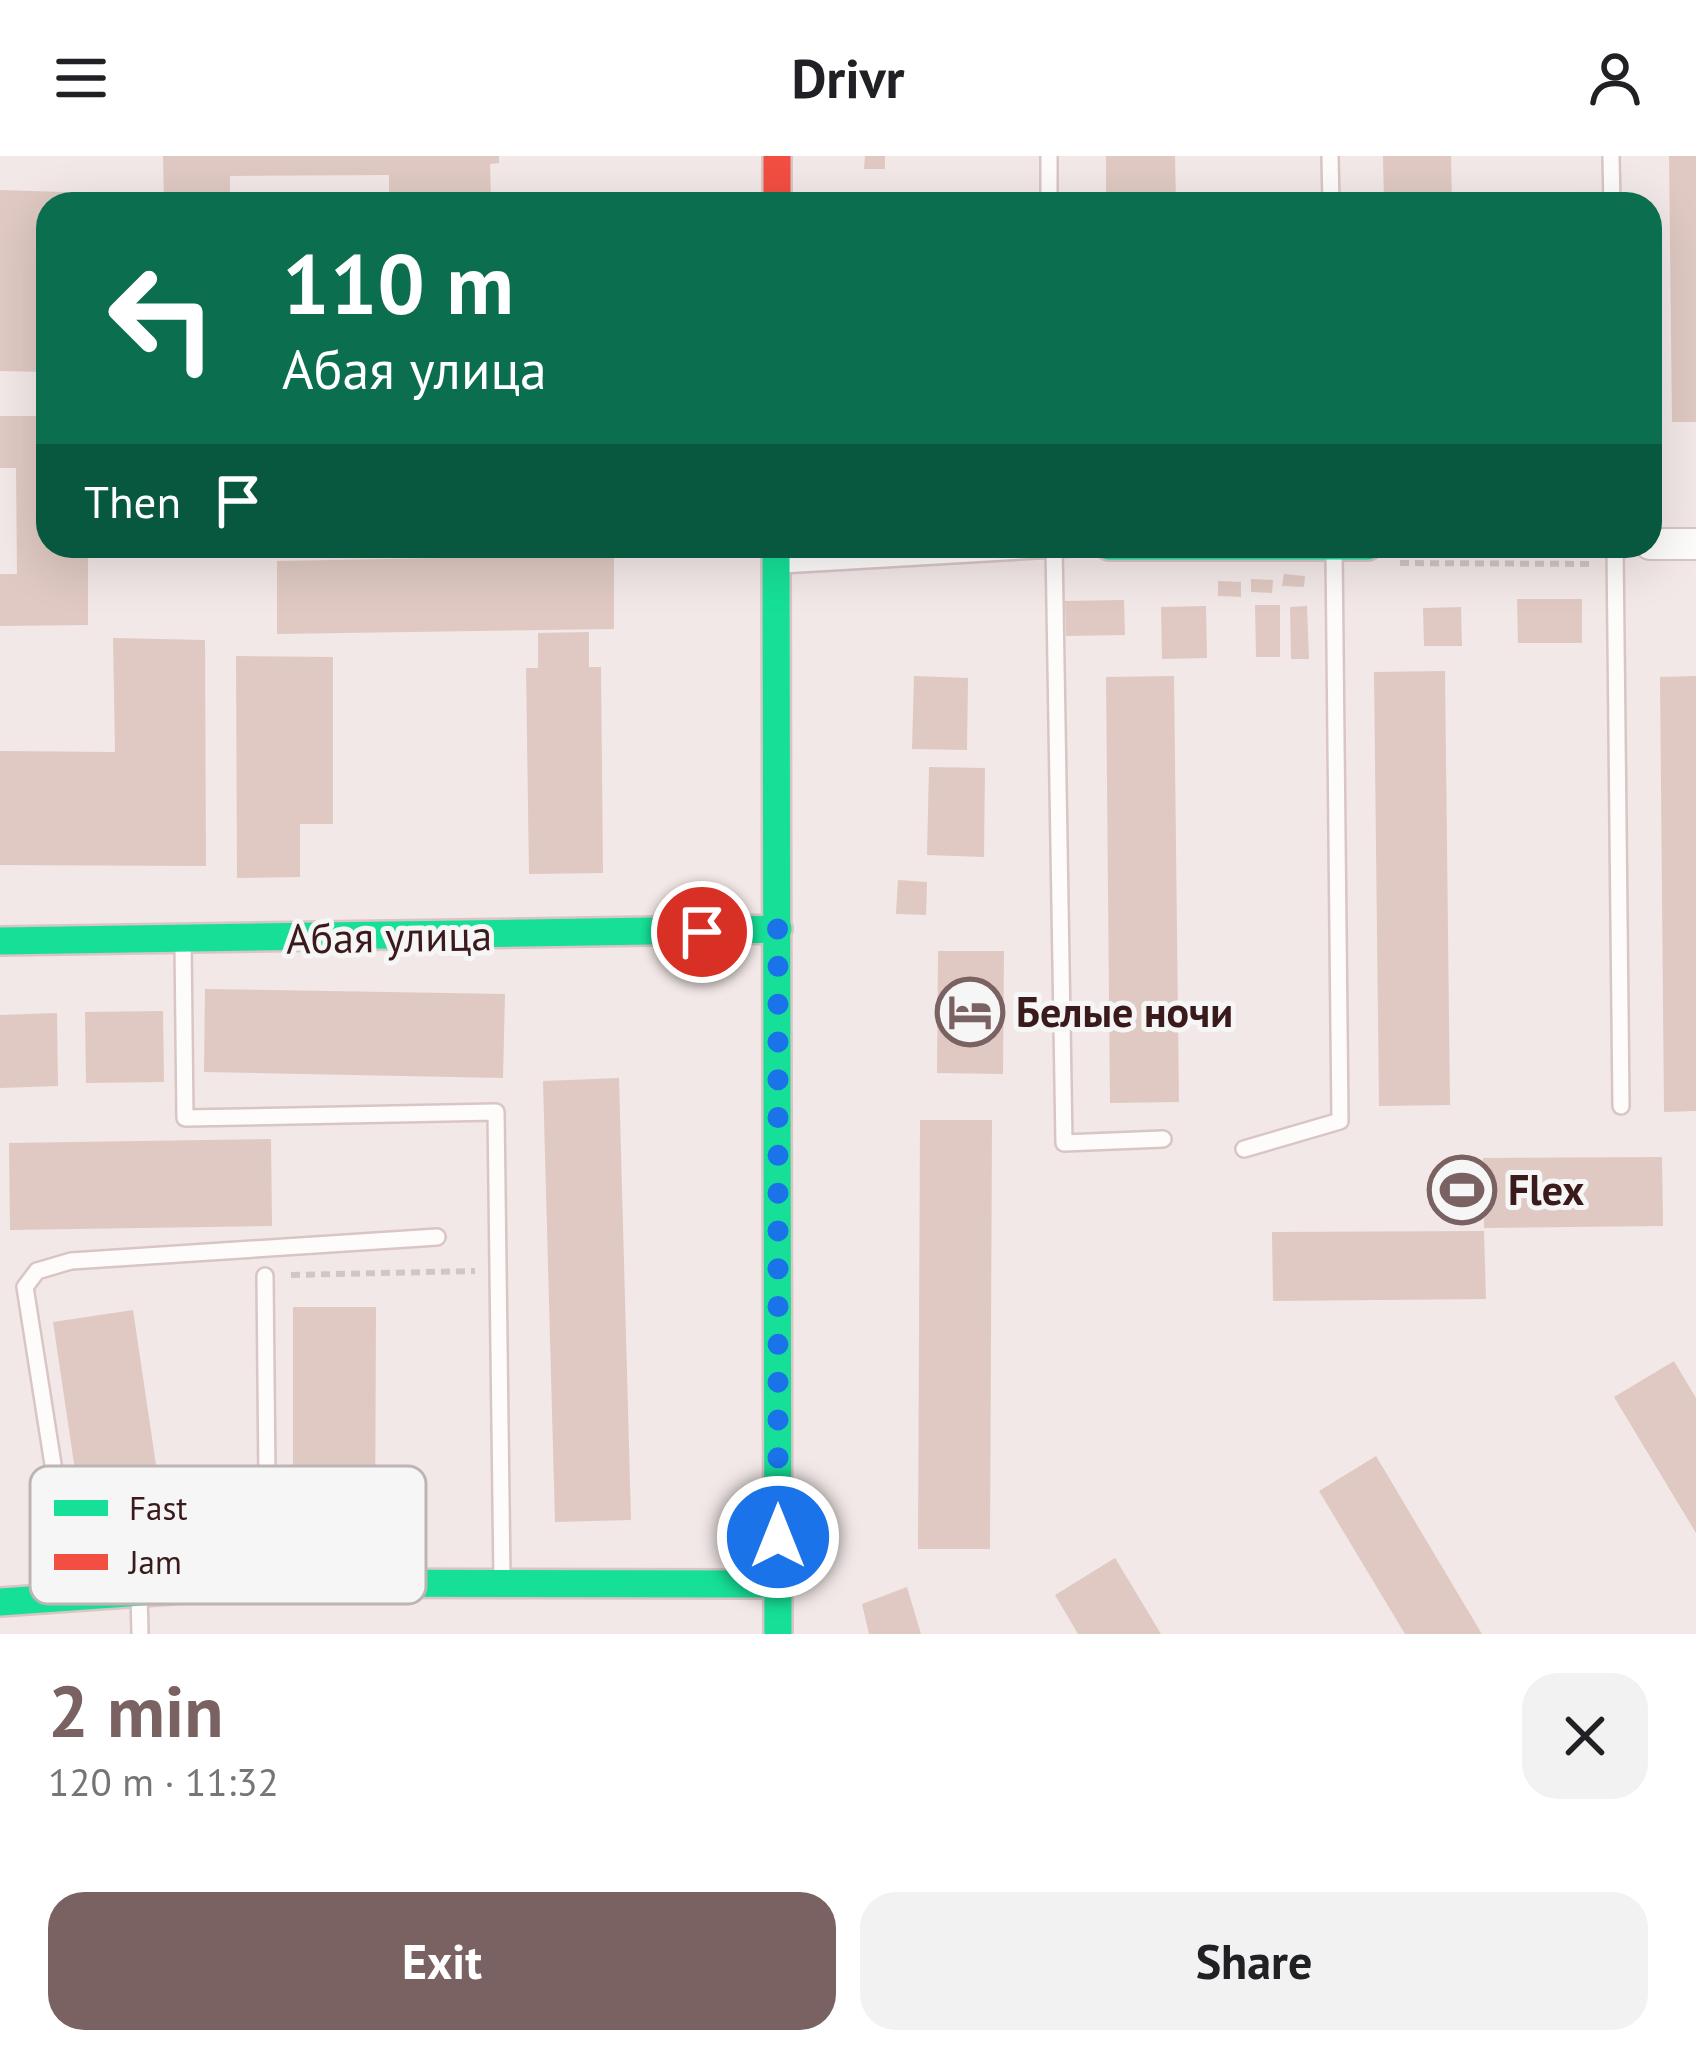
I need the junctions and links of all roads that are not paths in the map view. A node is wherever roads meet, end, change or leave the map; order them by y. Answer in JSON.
{"nodes":[{"id":1,"x":777,"y":156,"type":"edge"},
{"id":2,"x":1049,"y":156,"type":"edge"},
{"id":3,"x":1330,"y":156,"type":"edge"},
{"id":4,"x":1611,"y":156,"type":"edge"},
{"id":5,"x":777,"y":192,"type":"edge"},
{"id":6,"x":1049,"y":192,"type":"edge"},
{"id":7,"x":1331,"y":192,"type":"edge"},
{"id":8,"x":1612,"y":192,"type":"edge"},
{"id":9,"x":1662,"y":544,"type":"edge"},
{"id":10,"x":1696,"y":544,"type":"edge"},
{"id":11,"x":776,"y":558,"type":"edge"},
{"id":12,"x":1054,"y":558,"type":"edge"},
{"id":13,"x":1334,"y":558,"type":"edge"},
{"id":14,"x":1615,"y":558,"type":"edge"},
{"id":15,"x":778,"y":929,"type":"junction"},
{"id":16,"x":183,"y":940,"type":"junction"},
{"id":17,"x":0,"y":941,"type":"edge"},
{"id":18,"x":1621,"y":1106,"type":"dead end"},
{"id":19,"x":1163,"y":1139,"type":"dead end"},
{"id":20,"x":1244,"y":1149,"type":"dead end"},
{"id":21,"x":437,"y":1237,"type":"dead end"},
{"id":22,"x":265,"y":1276,"type":"dead end"},
{"id":23,"x":54,"y":1466,"type":"edge"},
{"id":24,"x":267,"y":1466,"type":"edge"},
{"id":25,"x":426,"y":1583,"type":"edge"},
{"id":26,"x":502,"y":1583,"type":"junction"},
{"id":27,"x":778,"y":1584,"type":"junction"},
{"id":28,"x":30,"y":1599,"type":"edge"},
{"id":29,"x":0,"y":1602,"type":"edge"},
{"id":30,"x":139,"y":1604,"type":"edge"},
{"id":31,"x":140,"y":1634,"type":"edge"},
{"id":32,"x":778,"y":1634,"type":"edge"}],
"edges":[{"from":1,"to":5,"type":"street"},
{"from":2,"to":6,"type":"lane"},
{"from":3,"to":7,"type":"lane"},
{"from":4,"to":8,"type":"lane"},
{"from":9,"to":10,"type":"street"},
{"from":11,"to":15,"type":"street"},
{"from":12,"to":19,"type":"lane"},
{"from":13,"to":20,"type":"lane"},
{"from":14,"to":18,"type":"lane"},
{"from":15,"to":16,"type":"street","name":"Абая улица"},
{"from":15,"to":27,"type":"street"},
{"from":16,"to":17,"type":"street","name":"Абая улица"},
{"from":16,"to":26,"type":"lane"},
{"from":21,"to":23,"type":"lane"},
{"from":22,"to":24,"type":"lane"},
{"from":25,"to":26,"type":"street"},
{"from":26,"to":27,"type":"street"},
{"from":27,"to":32,"type":"street"},
{"from":28,"to":29,"type":"street"},
{"from":30,"to":31,"type":"lane"}]}
